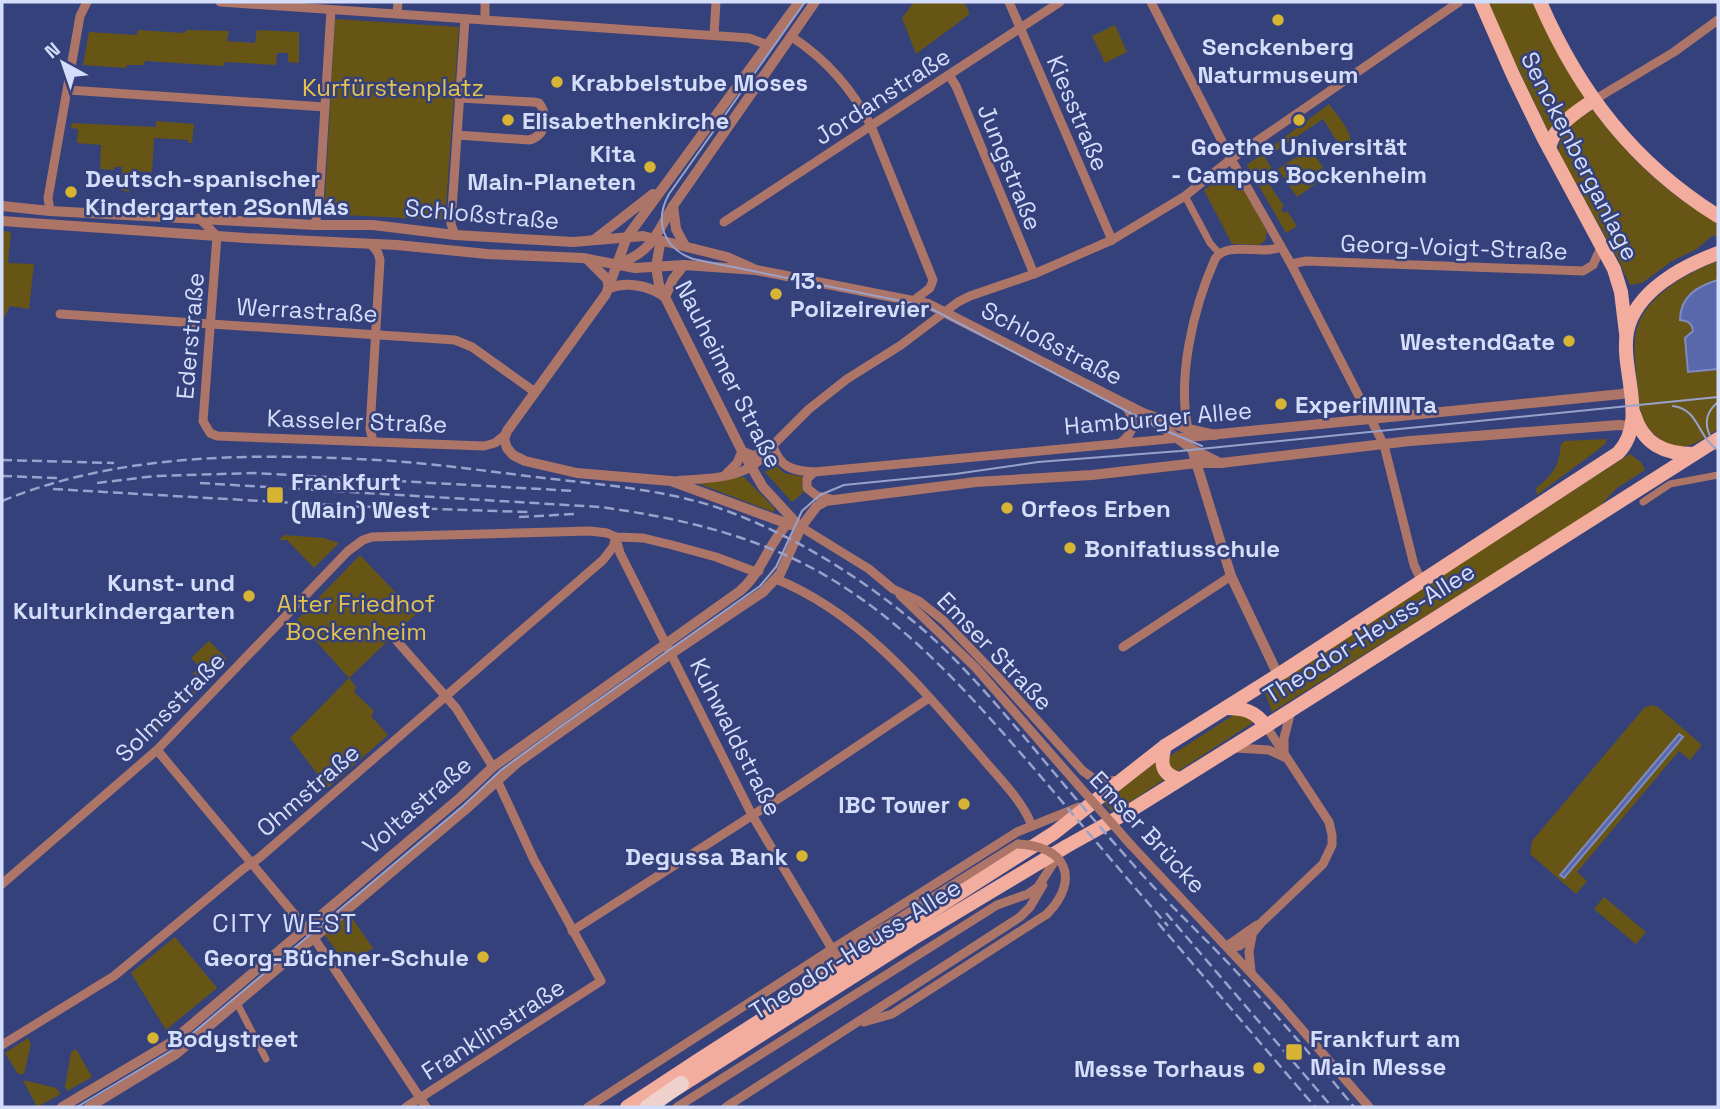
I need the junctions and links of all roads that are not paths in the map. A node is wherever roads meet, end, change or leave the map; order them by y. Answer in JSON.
{"nodes":[{"id":1,"x":87,"y":2,"type":"edge"},
{"id":2,"x":220,"y":2,"type":"edge"},
{"id":3,"x":398,"y":2,"type":"edge"},
{"id":4,"x":485,"y":2,"type":"edge"},
{"id":5,"x":716,"y":2,"type":"edge"},
{"id":6,"x":799,"y":2,"type":"edge"},
{"id":7,"x":815,"y":2,"type":"edge"},
{"id":8,"x":1009,"y":2,"type":"edge"},
{"id":9,"x":1060,"y":2,"type":"edge"},
{"id":10,"x":1151,"y":2,"type":"edge"},
{"id":11,"x":1459,"y":2,"type":"edge"},
{"id":12,"x":1481,"y":2,"type":"edge"},
{"id":13,"x":1540,"y":2,"type":"edge"},
{"id":14,"x":331,"y":10,"type":"junction"},
{"id":15,"x":397,"y":14,"type":"junction"},
{"id":16,"x":465,"y":19,"type":"junction"},
{"id":17,"x":485,"y":20,"type":"junction"},
{"id":18,"x":1718,"y":20,"type":"edge"},
{"id":19,"x":1020,"y":28,"type":"junction"},
{"id":20,"x":714,"y":35,"type":"junction"},
{"id":21,"x":790,"y":40,"type":"junction"},
{"id":22,"x":768,"y":46,"type":"junction"},
{"id":23,"x":776,"y":60,"type":"junction"},
{"id":24,"x":949,"y":75,"type":"junction"},
{"id":25,"x":68,"y":90,"type":"junction"},
{"id":26,"x":459,"y":98,"type":"junction"},
{"id":27,"x":1594,"y":100,"type":"junction"},
{"id":28,"x":325,"y":107,"type":"junction"},
{"id":29,"x":871,"y":126,"type":"junction"},
{"id":30,"x":457,"y":135,"type":"junction"},
{"id":31,"x":1549,"y":148,"type":"junction"},
{"id":32,"x":1231,"y":159,"type":"junction"},
{"id":33,"x":662,"y":189,"type":"junction"},
{"id":34,"x":1185,"y":196,"type":"junction"},
{"id":35,"x":2,"y":206,"type":"edge"},
{"id":36,"x":673,"y":206,"type":"junction"},
{"id":37,"x":50,"y":211,"type":"junction"},
{"id":38,"x":1718,"y":216,"type":"edge"},
{"id":39,"x":199,"y":218,"type":"junction"},
{"id":40,"x":2,"y":221,"type":"edge"},
{"id":41,"x":724,"y":222,"type":"dead end"},
{"id":42,"x":315,"y":225,"type":"junction"},
{"id":43,"x":455,"y":235,"type":"junction"},
{"id":44,"x":627,"y":237,"type":"junction"},
{"id":45,"x":655,"y":238,"type":"junction"},
{"id":46,"x":314,"y":240,"type":"junction"},
{"id":47,"x":1112,"y":240,"type":"junction"},
{"id":48,"x":217,"y":241,"type":"junction"},
{"id":49,"x":593,"y":241,"type":"junction"},
{"id":50,"x":371,"y":243,"type":"junction"},
{"id":51,"x":685,"y":246,"type":"junction"},
{"id":52,"x":1602,"y":246,"type":"junction"},
{"id":53,"x":1281,"y":247,"type":"junction"},
{"id":54,"x":645,"y":251,"type":"junction"},
{"id":55,"x":1219,"y":253,"type":"junction"},
{"id":56,"x":1718,"y":253,"type":"edge"},
{"id":57,"x":586,"y":259,"type":"junction"},
{"id":58,"x":617,"y":264,"type":"junction"},
{"id":59,"x":1291,"y":264,"type":"junction"},
{"id":60,"x":684,"y":265,"type":"junction"},
{"id":61,"x":656,"y":267,"type":"junction"},
{"id":62,"x":756,"y":270,"type":"junction"},
{"id":63,"x":1034,"y":274,"type":"junction"},
{"id":64,"x":609,"y":288,"type":"junction"},
{"id":65,"x":664,"y":297,"type":"junction"},
{"id":66,"x":913,"y":301,"type":"junction"},
{"id":67,"x":945,"y":312,"type":"junction"},
{"id":68,"x":60,"y":314,"type":"dead end"},
{"id":69,"x":210,"y":323,"type":"junction"},
{"id":70,"x":376,"y":334,"type":"junction"},
{"id":71,"x":1627,"y":335,"type":"junction"},
{"id":72,"x":1631,"y":390,"type":"junction"},
{"id":73,"x":535,"y":392,"type":"junction"},
{"id":74,"x":1125,"y":404,"type":"junction"},
{"id":75,"x":1370,"y":419,"type":"junction"},
{"id":76,"x":205,"y":428,"type":"joint"},
{"id":77,"x":1633,"y":430,"type":"junction"},
{"id":78,"x":506,"y":434,"type":"junction"},
{"id":79,"x":1186,"y":435,"type":"junction"},
{"id":80,"x":1215,"y":435,"type":"joint"},
{"id":81,"x":1718,"y":439,"type":"edge"},
{"id":82,"x":373,"y":440,"type":"junction"},
{"id":83,"x":1120,"y":443,"type":"junction"},
{"id":84,"x":774,"y":445,"type":"junction"},
{"id":85,"x":1384,"y":445,"type":"junction"},
{"id":86,"x":1192,"y":449,"type":"junction"},
{"id":87,"x":742,"y":451,"type":"junction"},
{"id":88,"x":1693,"y":454,"type":"junction"},
{"id":89,"x":1197,"y":463,"type":"junction"},
{"id":90,"x":1221,"y":463,"type":"junction"},
{"id":91,"x":752,"y":468,"type":"junction"},
{"id":92,"x":814,"y":472,"type":"junction"},
{"id":93,"x":1718,"y":475,"type":"edge"},
{"id":94,"x":724,"y":476,"type":"junction"},
{"id":95,"x":671,"y":481,"type":"junction"},
{"id":96,"x":830,"y":499,"type":"junction"},
{"id":97,"x":1643,"y":502,"type":"dead end"},
{"id":98,"x":787,"y":524,"type":"junction"},
{"id":99,"x":801,"y":527,"type":"junction"},
{"id":100,"x":616,"y":537,"type":"junction"},
{"id":101,"x":759,"y":571,"type":"junction"},
{"id":102,"x":1231,"y":576,"type":"junction"},
{"id":103,"x":776,"y":579,"type":"junction"},
{"id":104,"x":1422,"y":582,"type":"junction"},
{"id":105,"x":893,"y":589,"type":"junction"},
{"id":106,"x":396,"y":640,"type":"dead end"},
{"id":107,"x":666,"y":642,"type":"junction"},
{"id":108,"x":1123,"y":647,"type":"dead end"},
{"id":109,"x":672,"y":653,"type":"junction"},
{"id":110,"x":1278,"y":675,"type":"junction"},
{"id":111,"x":446,"y":697,"type":"junction"},
{"id":112,"x":929,"y":698,"type":"junction"},
{"id":113,"x":1226,"y":708,"type":"junction"},
{"id":114,"x":1291,"y":710,"type":"junction"},
{"id":115,"x":1266,"y":726,"type":"junction"},
{"id":116,"x":1165,"y":746,"type":"junction"},
{"id":117,"x":1228,"y":749,"type":"junction"},
{"id":118,"x":157,"y":750,"type":"junction"},
{"id":119,"x":1286,"y":756,"type":"junction"},
{"id":120,"x":493,"y":767,"type":"junction"},
{"id":121,"x":1180,"y":779,"type":"junction"},
{"id":122,"x":497,"y":780,"type":"junction"},
{"id":123,"x":1119,"y":781,"type":"junction"},
{"id":124,"x":1100,"y":797,"type":"junction"},
{"id":125,"x":752,"y":815,"type":"junction"},
{"id":126,"x":1032,"y":826,"type":"junction"},
{"id":127,"x":1067,"y":846,"type":"junction"},
{"id":128,"x":252,"y":863,"type":"junction"},
{"id":129,"x":1044,"y":880,"type":"junction"},
{"id":130,"x":2,"y":884,"type":"edge"},
{"id":131,"x":1261,"y":923,"type":"junction"},
{"id":132,"x":887,"y":926,"type":"junction"},
{"id":133,"x":572,"y":931,"type":"junction"},
{"id":134,"x":310,"y":933,"type":"junction"},
{"id":135,"x":1252,"y":935,"type":"junction"},
{"id":136,"x":1228,"y":947,"type":"junction"},
{"id":137,"x":832,"y":949,"type":"junction"},
{"id":138,"x":1252,"y":973,"type":"junction"},
{"id":139,"x":237,"y":1003,"type":"junction"},
{"id":140,"x":746,"y":1004,"type":"junction"},
{"id":141,"x":852,"y":1026,"type":"junction"},
{"id":142,"x":740,"y":1032,"type":"junction"},
{"id":143,"x":2,"y":1045,"type":"edge"},
{"id":144,"x":266,"y":1059,"type":"dead end"},
{"id":145,"x":681,"y":1084,"type":"joint"},
{"id":146,"x":423,"y":1103,"type":"edge"},
{"id":147,"x":62,"y":1107,"type":"edge"},
{"id":148,"x":89,"y":1107,"type":"edge"},
{"id":149,"x":406,"y":1107,"type":"edge"},
{"id":150,"x":588,"y":1107,"type":"edge"},
{"id":151,"x":627,"y":1107,"type":"edge"},
{"id":152,"x":650,"y":1107,"type":"edge"},
{"id":153,"x":677,"y":1107,"type":"edge"},
{"id":154,"x":726,"y":1107,"type":"edge"},
{"id":155,"x":1369,"y":1107,"type":"edge"}],
"edges":[{"from":1,"to":25,"type":"street"},
{"from":2,"to":14,"type":"street"},
{"from":3,"to":15,"type":"street"},
{"from":4,"to":17,"type":"street"},
{"from":5,"to":20,"type":"street"},
{"from":6,"to":22,"type":"street"},
{"from":7,"to":21,"type":"street"},
{"from":8,"to":19,"type":"street","name":"Kiesstraße"},
{"from":9,"to":19,"type":"street","name":"Jordanstraße"},
{"from":10,"to":32,"type":"street"},
{"from":11,"to":32,"type":"street"},
{"from":12,"to":31,"type":"main road","name":"Senckenberganlage"},
{"from":13,"to":27,"type":"main road","name":"Senckenberganlage"},
{"from":14,"to":15,"type":"street"},
{"from":14,"to":28,"type":"street"},
{"from":15,"to":16,"type":"street"},
{"from":16,"to":17,"type":"street"},
{"from":16,"to":26,"type":"street"},
{"from":17,"to":20,"type":"street"},
{"from":18,"to":27,"type":"street"},
{"from":19,"to":24,"type":"street","name":"Jordanstraße"},
{"from":19,"to":47,"type":"street","name":"Kiesstraße"},
{"from":20,"to":22,"type":"street"},
{"from":21,"to":22,"type":"street"},
{"from":21,"to":23,"type":"street"},
{"from":21,"to":29,"type":"street"},
{"from":22,"to":23,"type":"street"},
{"from":22,"to":33,"type":"street"},
{"from":23,"to":36,"type":"street"},
{"from":24,"to":29,"type":"street","name":"Jordanstraße"},
{"from":24,"to":63,"type":"street","name":"Jungstraße"},
{"from":25,"to":28,"type":"street"},
{"from":25,"to":37,"type":"street"},
{"from":26,"to":30,"type":"street"},
{"from":26,"to":30,"type":"street"},
{"from":27,"to":31,"type":"main road"},
{"from":27,"to":38,"type":"main road","name":"Senckenberganlage"},
{"from":28,"to":42,"type":"street"},
{"from":29,"to":41,"type":"street","name":"Jordanstraße"},
{"from":29,"to":66,"type":"street"},
{"from":30,"to":43,"type":"street"},
{"from":31,"to":52,"type":"main road","name":"Senckenberganlage"},
{"from":32,"to":34,"type":"street"},
{"from":32,"to":53,"type":"street"},
{"from":33,"to":44,"type":"street"},
{"from":33,"to":49,"type":"street"},
{"from":34,"to":47,"type":"street"},
{"from":34,"to":55,"type":"street"},
{"from":35,"to":37,"type":"street","name":"Schloßstraße"},
{"from":36,"to":45,"type":"street"},
{"from":36,"to":51,"type":"street"},
{"from":37,"to":39,"type":"street","name":"Schloßstraße"},
{"from":39,"to":42,"type":"street","name":"Schloßstraße"},
{"from":39,"to":48,"type":"street"},
{"from":40,"to":48,"type":"street","name":"Schloßstraße"},
{"from":42,"to":43,"type":"street","name":"Schloßstraße"},
{"from":42,"to":46,"type":"street"},
{"from":43,"to":49,"type":"street","name":"Schloßstraße"},
{"from":44,"to":45,"type":"street","name":"Schloßstraße"},
{"from":44,"to":49,"type":"street","name":"Schloßstraße"},
{"from":44,"to":54,"type":"street","name":"Nauheimer Straße"},
{"from":44,"to":58,"type":"street"},
{"from":45,"to":51,"type":"street","name":"Schloßstraße"},
{"from":45,"to":54,"type":"street"},
{"from":45,"to":61,"type":"street","name":"Nauheimer Straße"},
{"from":46,"to":48,"type":"street","name":"Schloßstraße"},
{"from":46,"to":50,"type":"street","name":"Schloßstraße"},
{"from":47,"to":63,"type":"street"},
{"from":48,"to":69,"type":"street","name":"Ederstraße"},
{"from":50,"to":57,"type":"street","name":"Schloßstraße"},
{"from":50,"to":70,"type":"street"},
{"from":51,"to":62,"type":"street","name":"Schloßstraße"},
{"from":52,"to":59,"type":"street","name":"Georg-Voigt-Straße"},
{"from":52,"to":71,"type":"main road","name":"Senckenberganlage"},
{"from":53,"to":55,"type":"street"},
{"from":53,"to":59,"type":"street"},
{"from":54,"to":58,"type":"street"},
{"from":54,"to":61,"type":"street","name":"Nauheimer Straße"},
{"from":55,"to":79,"type":"street"},
{"from":56,"to":71,"type":"main road"},
{"from":57,"to":58,"type":"street","name":"Schloßstraße"},
{"from":57,"to":64,"type":"street"},
{"from":58,"to":61,"type":"street","name":"Schloßstraße"},
{"from":58,"to":64,"type":"street"},
{"from":59,"to":75,"type":"street"},
{"from":60,"to":61,"type":"street","name":"Schloßstraße"},
{"from":60,"to":62,"type":"street","name":"Schloßstraße"},
{"from":60,"to":65,"type":"street"},
{"from":61,"to":65,"type":"street","name":"Nauheimer Straße"},
{"from":62,"to":66,"type":"street","name":"Schloßstraße"},
{"from":63,"to":67,"type":"street"},
{"from":64,"to":65,"type":"street"},
{"from":64,"to":73,"type":"street"},
{"from":65,"to":87,"type":"street","name":"Nauheimer Straße"},
{"from":66,"to":67,"type":"street","name":"Schloßstraße"},
{"from":67,"to":74,"type":"street","name":"Schloßstraße"},
{"from":67,"to":84,"type":"street"},
{"from":68,"to":69,"type":"street","name":"Werrastraße"},
{"from":69,"to":70,"type":"street","name":"Werrastraße"},
{"from":69,"to":76,"type":"street","name":"Ederstraße"},
{"from":70,"to":73,"type":"street","name":"Werrastraße"},
{"from":70,"to":82,"type":"street"},
{"from":71,"to":72,"type":"main road","name":"Senckenberganlage"},
{"from":72,"to":75,"type":"street","name":"Hamburger Allee"},
{"from":72,"to":77,"type":"main road","name":"Senckenberganlage"},
{"from":73,"to":78,"type":"street"},
{"from":74,"to":79,"type":"street","name":"Schloßstraße"},
{"from":74,"to":83,"type":"street","name":"Schloßstraße"},
{"from":75,"to":80,"type":"street","name":"Hamburger Allee"},
{"from":75,"to":85,"type":"street"},
{"from":76,"to":82,"type":"street","name":"Kasseler Straße"},
{"from":77,"to":85,"type":"street","name":"Hamburger Allee"},
{"from":77,"to":88,"type":"main road"},
{"from":77,"to":104,"type":"main road","name":"Theodor-Heuss-Allee"},
{"from":78,"to":82,"type":"street","name":"Kasseler Straße"},
{"from":78,"to":95,"type":"street"},
{"from":79,"to":80,"type":"street","name":"Schloßstraße"},
{"from":79,"to":83,"type":"street","name":"Hamburger Allee"},
{"from":79,"to":86,"type":"street","name":"Schloßstraße"},
{"from":81,"to":88,"type":"main road","name":"Theodor-Heuss-Allee"},
{"from":83,"to":92,"type":"street","name":"Hamburger Allee"},
{"from":84,"to":87,"type":"street"},
{"from":84,"to":91,"type":"street"},
{"from":84,"to":92,"type":"street","name":"Hamburger Allee"},
{"from":85,"to":90,"type":"street","name":"Hamburger Allee"},
{"from":85,"to":104,"type":"street"},
{"from":86,"to":89,"type":"street"},
{"from":86,"to":90,"type":"street","name":"Schloßstraße"},
{"from":87,"to":91,"type":"street","name":"Nauheimer Straße"},
{"from":87,"to":94,"type":"street"},
{"from":88,"to":114,"type":"main road","name":"Theodor-Heuss-Allee"},
{"from":89,"to":90,"type":"street","name":"Hamburger Allee"},
{"from":89,"to":96,"type":"street","name":"Hamburger Allee"},
{"from":89,"to":102,"type":"street"},
{"from":91,"to":94,"type":"street"},
{"from":91,"to":99,"type":"street","name":"Nauheimer Straße"},
{"from":92,"to":96,"type":"street"},
{"from":93,"to":97,"type":"street"},
{"from":94,"to":95,"type":"street"},
{"from":95,"to":98,"type":"street"},
{"from":96,"to":99,"type":"street"},
{"from":98,"to":99,"type":"street"},
{"from":98,"to":101,"type":"street","name":"Voltastraße"},
{"from":99,"to":103,"type":"street","name":"Voltastraße"},
{"from":99,"to":105,"type":"street","name":"Emser Straße"},
{"from":100,"to":101,"type":"street"},
{"from":100,"to":107,"type":"street","name":"Kuhwaldstraße"},
{"from":100,"to":111,"type":"street","name":"Ohmstraße"},
{"from":100,"to":118,"type":"street","name":"Solmsstraße"},
{"from":101,"to":107,"type":"street","name":"Voltastraße"},
{"from":102,"to":108,"type":"street"},
{"from":102,"to":110,"type":"street"},
{"from":103,"to":109,"type":"street","name":"Voltastraße"},
{"from":103,"to":112,"type":"street"},
{"from":104,"to":110,"type":"main road","name":"Theodor-Heuss-Allee"},
{"from":105,"to":123,"type":"street","name":"Emser Straße"},
{"from":105,"to":136,"type":"street","name":"Emser Brücke","bridge":true},
{"from":106,"to":111,"type":"street"},
{"from":107,"to":109,"type":"street","name":"Kuhwaldstraße"},
{"from":107,"to":120,"type":"street","name":"Voltastraße"},
{"from":109,"to":122,"type":"street","name":"Voltastraße"},
{"from":109,"to":125,"type":"street","name":"Kuhwaldstraße"},
{"from":110,"to":113,"type":"main road","name":"Theodor-Heuss-Allee"},
{"from":111,"to":120,"type":"street"},
{"from":111,"to":128,"type":"street","name":"Ohmstraße"},
{"from":112,"to":125,"type":"street"},
{"from":112,"to":126,"type":"street"},
{"from":113,"to":115,"type":"main road"},
{"from":113,"to":116,"type":"main road","name":"Theodor-Heuss-Allee"},
{"from":114,"to":115,"type":"main road","name":"Theodor-Heuss-Allee"},
{"from":114,"to":119,"type":"street"},
{"from":115,"to":117,"type":"main road","name":"Theodor-Heuss-Allee"},
{"from":115,"to":119,"type":"street"},
{"from":116,"to":121,"type":"main road"},
{"from":116,"to":123,"type":"main road","name":"Theodor-Heuss-Allee"},
{"from":117,"to":119,"type":"street"},
{"from":117,"to":121,"type":"main road","name":"Theodor-Heuss-Allee"},
{"from":118,"to":128,"type":"street"},
{"from":118,"to":130,"type":"street","name":"Solmsstraße"},
{"from":119,"to":131,"type":"street"},
{"from":120,"to":134,"type":"street","name":"Voltastraße"},
{"from":121,"to":127,"type":"main road","name":"Theodor-Heuss-Allee"},
{"from":122,"to":133,"type":"street"},
{"from":122,"to":134,"type":"street","name":"Voltastraße"},
{"from":123,"to":124,"type":"main road","name":"Theodor-Heuss-Allee"},
{"from":124,"to":126,"type":"street","name":"Theodor-Heuss-Allee"},
{"from":124,"to":142,"type":"main road","name":"Theodor-Heuss-Allee"},
{"from":125,"to":133,"type":"street"},
{"from":125,"to":137,"type":"street","name":"Kuhwaldstraße"},
{"from":126,"to":137,"type":"street","name":"Theodor-Heuss-Allee"},
{"from":127,"to":129,"type":"street","name":"Theodor-Heuss-Allee"},
{"from":127,"to":145,"type":"main road","name":"Theodor-Heuss-Allee"},
{"from":128,"to":134,"type":"street"},
{"from":128,"to":143,"type":"street","name":"Ohmstraße"},
{"from":129,"to":141,"type":"street","name":"Theodor-Heuss-Allee"},
{"from":129,"to":153,"type":"street","name":"Theodor-Heuss-Allee"},
{"from":131,"to":135,"type":"street"},
{"from":131,"to":136,"type":"street"},
{"from":132,"to":140,"type":"street","name":"Theodor-Heuss-Allee"},
{"from":132,"to":141,"type":"street","name":"Theodor-Heuss-Allee","bridge":true},
{"from":132,"to":142,"type":"street","name":"Theodor-Heuss-Allee"},
{"from":133,"to":146,"type":"street","name":"Franklinstraße"},
{"from":134,"to":139,"type":"street","name":"Voltastraße"},
{"from":134,"to":146,"type":"street"},
{"from":134,"to":147,"type":"street","name":"Voltastraße"},
{"from":135,"to":136,"type":"street"},
{"from":135,"to":138,"type":"street"},
{"from":136,"to":138,"type":"street","name":"Emser Brücke"},
{"from":137,"to":140,"type":"street","name":"Theodor-Heuss-Allee"},
{"from":138,"to":155,"type":"street","name":"Emser Brücke"},
{"from":139,"to":144,"type":"street"},
{"from":139,"to":148,"type":"street","name":"Voltastraße"},
{"from":140,"to":150,"type":"street","name":"Theodor-Heuss-Allee"},
{"from":141,"to":154,"type":"street","name":"Theodor-Heuss-Allee"},
{"from":142,"to":151,"type":"main road","name":"Theodor-Heuss-Allee"},
{"from":145,"to":152,"type":"highway","name":"Theodor-Heuss-Allee"},
{"from":146,"to":149,"type":"street","name":"Franklinstraße"}]}
